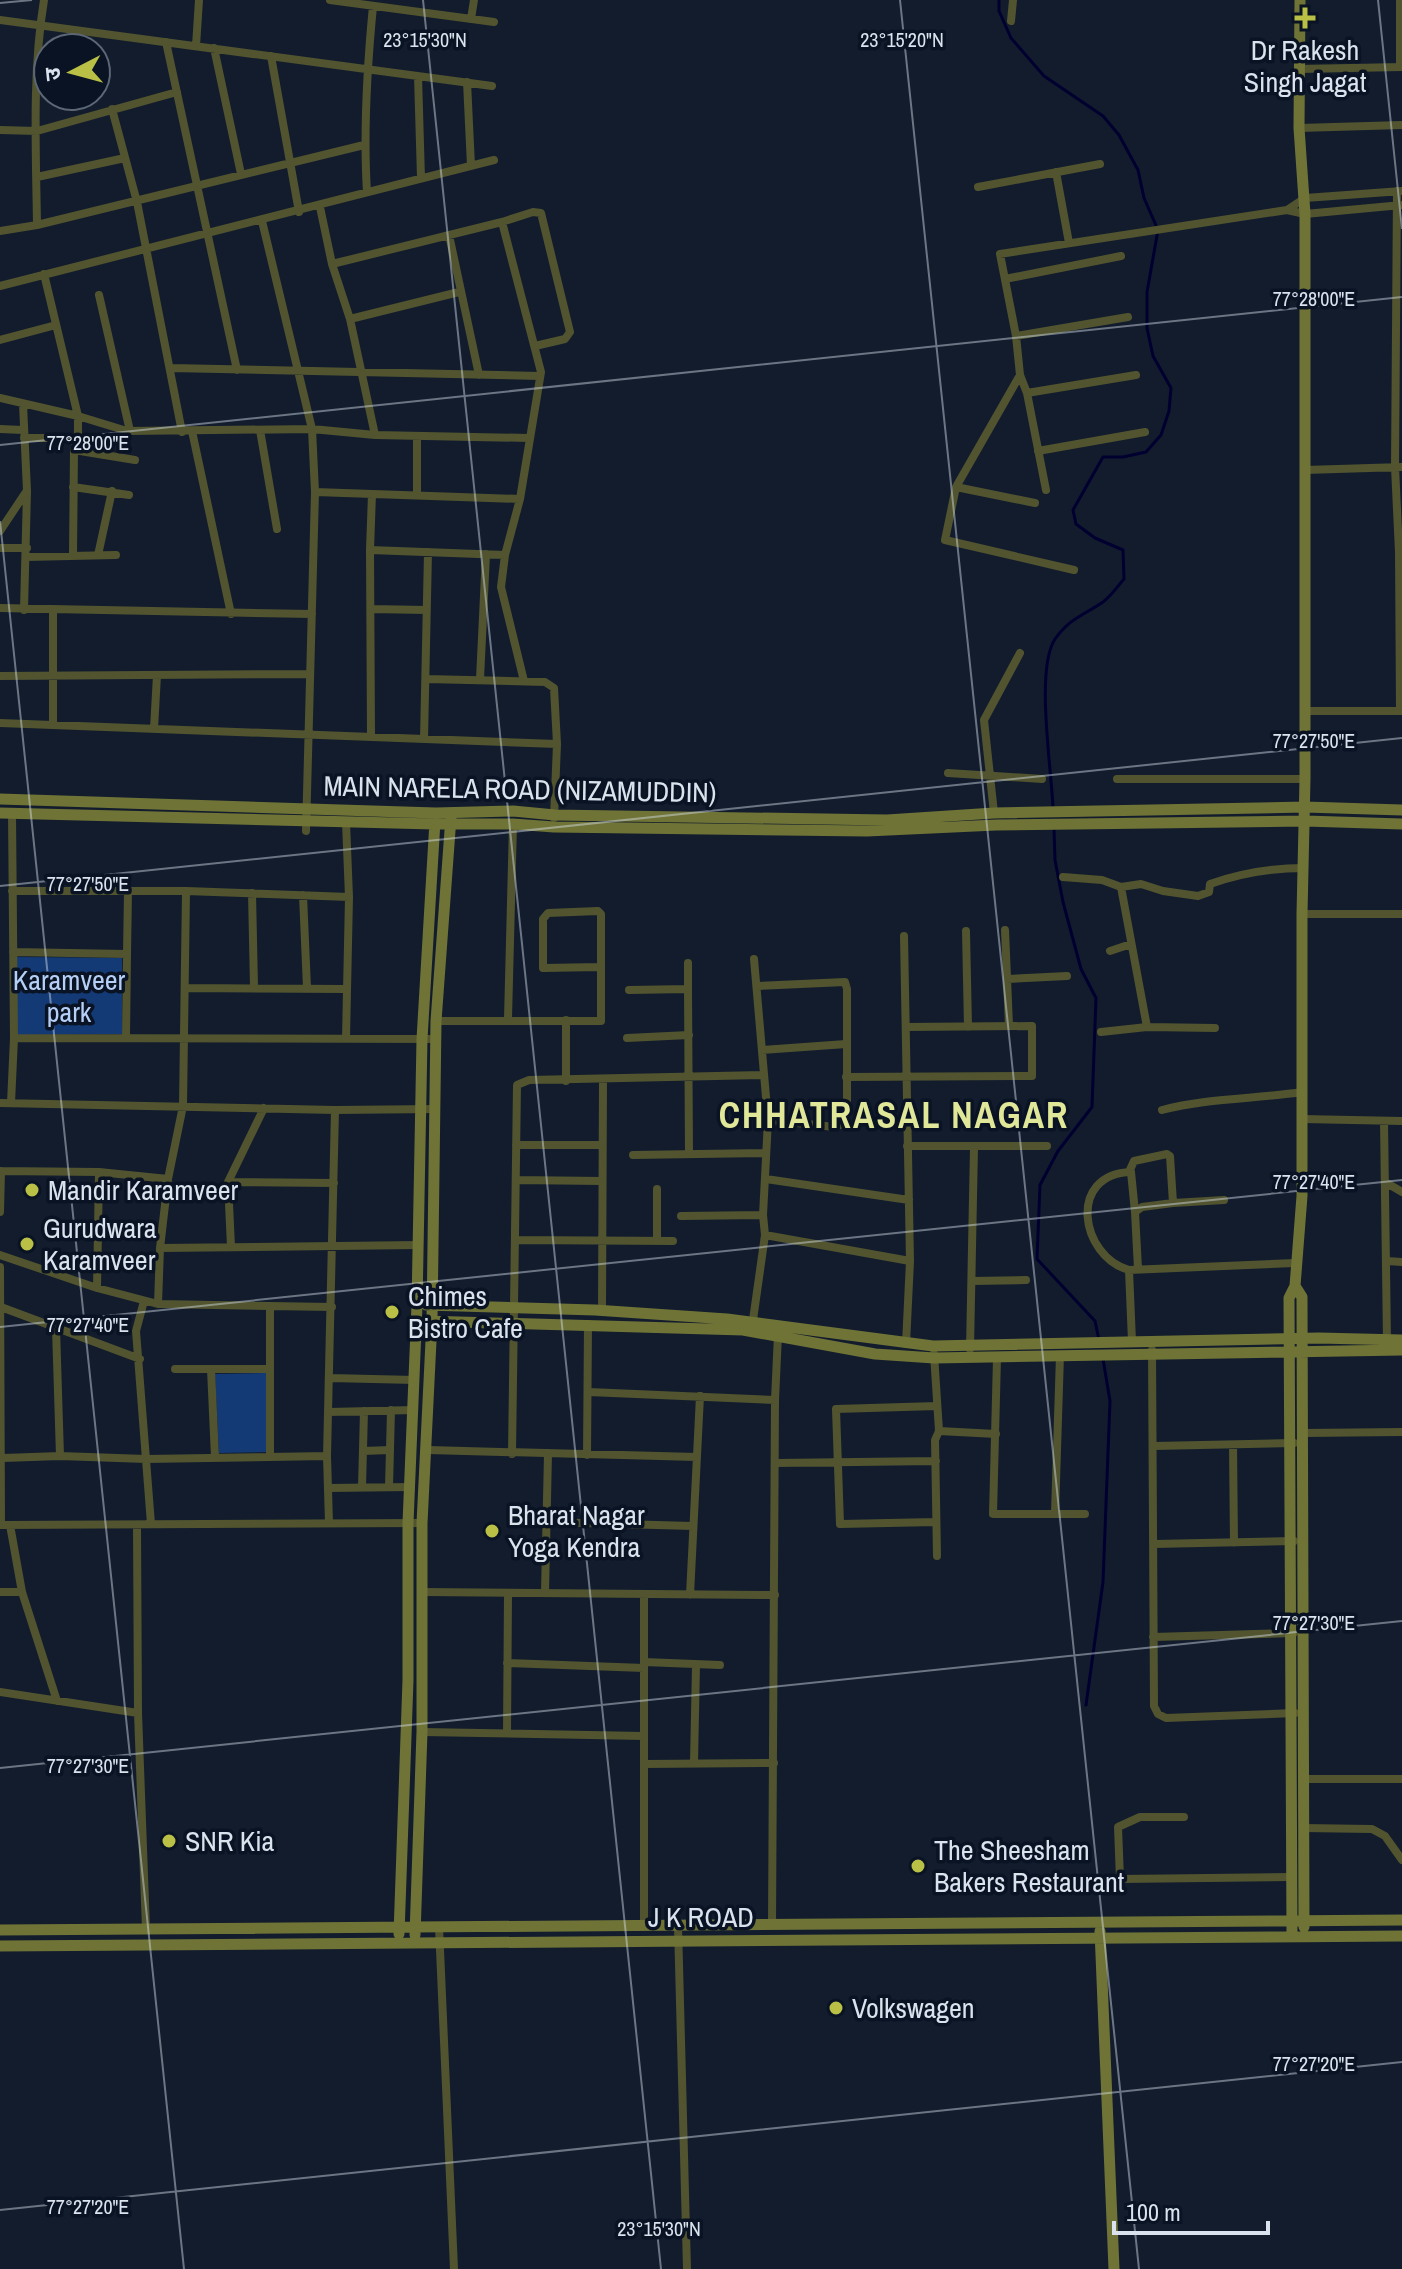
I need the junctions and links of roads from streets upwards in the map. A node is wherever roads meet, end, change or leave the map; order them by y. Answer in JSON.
{"nodes":[{"id":1,"x":44,"y":0,"type":"edge"},
{"id":2,"x":199,"y":0,"type":"edge"},
{"id":3,"x":330,"y":0,"type":"edge"},
{"id":4,"x":410,"y":0,"type":"edge"},
{"id":5,"x":474,"y":0,"type":"edge"},
{"id":6,"x":1013,"y":0,"type":"edge"},
{"id":7,"x":1300,"y":0,"type":"edge"},
{"id":8,"x":1400,"y":0,"type":"edge"},
{"id":9,"x":373,"y":6,"type":"junction"},
{"id":10,"x":409,"y":11,"type":"junction"},
{"id":11,"x":471,"y":19,"type":"junction"},
{"id":12,"x":0,"y":20,"type":"edge"},
{"id":13,"x":1011,"y":21,"type":"dead end"},
{"id":14,"x":494,"y":22,"type":"dead end"},
{"id":15,"x":40,"y":25,"type":"junction"},
{"id":16,"x":166,"y":42,"type":"junction"},
{"id":17,"x":196,"y":46,"type":"junction"},
{"id":18,"x":214,"y":48,"type":"junction"},
{"id":19,"x":271,"y":56,"type":"junction"},
{"id":20,"x":1401,"y":67,"type":"edge"},
{"id":21,"x":366,"y":69,"type":"junction"},
{"id":22,"x":1299,"y":69,"type":"junction"},
{"id":23,"x":418,"y":76,"type":"junction"},
{"id":24,"x":467,"y":82,"type":"junction"},
{"id":25,"x":492,"y":86,"type":"dead end"},
{"id":26,"x":177,"y":92,"type":"junction"},
{"id":27,"x":112,"y":109,"type":"joint"},
{"id":28,"x":102,"y":112,"type":"edge"},
{"id":29,"x":1402,"y":125,"type":"edge"},
{"id":30,"x":1299,"y":128,"type":"junction"},
{"id":31,"x":0,"y":130,"type":"edge"},
{"id":32,"x":37,"y":131,"type":"junction"},
{"id":33,"x":364,"y":145,"type":"junction"},
{"id":34,"x":125,"y":158,"type":"junction"},
{"id":35,"x":494,"y":160,"type":"dead end"},
{"id":36,"x":289,"y":162,"type":"junction"},
{"id":37,"x":1100,"y":164,"type":"dead end"},
{"id":38,"x":471,"y":166,"type":"junction"},
{"id":39,"x":1056,"y":172,"type":"junction"},
{"id":40,"x":241,"y":174,"type":"junction"},
{"id":41,"x":37,"y":177,"type":"junction"},
{"id":42,"x":421,"y":178,"type":"junction"},
{"id":43,"x":197,"y":185,"type":"junction"},
{"id":44,"x":978,"y":187,"type":"dead end"},
{"id":45,"x":1400,"y":191,"type":"edge"},
{"id":46,"x":367,"y":192,"type":"junction"},
{"id":47,"x":1305,"y":198,"type":"junction"},
{"id":48,"x":137,"y":202,"type":"junction"},
{"id":49,"x":1399,"y":205,"type":"edge"},
{"id":50,"x":320,"y":207,"type":"junction"},
{"id":51,"x":1287,"y":210,"type":"junction"},
{"id":52,"x":299,"y":212,"type":"junction"},
{"id":53,"x":1305,"y":214,"type":"junction"},
{"id":54,"x":262,"y":221,"type":"junction"},
{"id":55,"x":502,"y":222,"type":"junction"},
{"id":56,"x":37,"y":225,"type":"junction"},
{"id":57,"x":0,"y":231,"type":"edge"},
{"id":58,"x":207,"y":235,"type":"junction"},
{"id":59,"x":449,"y":235,"type":"junction"},
{"id":60,"x":1069,"y":243,"type":"junction"},
{"id":61,"x":147,"y":249,"type":"junction"},
{"id":62,"x":1121,"y":256,"type":"dead end"},
{"id":63,"x":332,"y":264,"type":"junction"},
{"id":64,"x":44,"y":274,"type":"junction"},
{"id":65,"x":1005,"y":279,"type":"junction"},
{"id":66,"x":1398,"y":279,"type":"edge"},
{"id":67,"x":0,"y":286,"type":"edge"},
{"id":68,"x":459,"y":292,"type":"junction"},
{"id":69,"x":99,"y":295,"type":"dead end"},
{"id":70,"x":1128,"y":317,"type":"dead end"},
{"id":71,"x":350,"y":319,"type":"junction"},
{"id":72,"x":56,"y":325,"type":"junction"},
{"id":73,"x":1016,"y":336,"type":"junction"},
{"id":74,"x":0,"y":340,"type":"edge"},
{"id":75,"x":535,"y":346,"type":"junction"},
{"id":76,"x":171,"y":368,"type":"junction"},
{"id":77,"x":237,"y":370,"type":"junction"},
{"id":78,"x":298,"y":370,"type":"junction"},
{"id":79,"x":360,"y":371,"type":"junction"},
{"id":80,"x":479,"y":375,"type":"junction"},
{"id":81,"x":1020,"y":375,"type":"junction"},
{"id":82,"x":1136,"y":375,"type":"dead end"},
{"id":83,"x":540,"y":376,"type":"junction"},
{"id":84,"x":1027,"y":393,"type":"junction"},
{"id":85,"x":0,"y":398,"type":"edge"},
{"id":86,"x":23,"y":404,"type":"junction"},
{"id":87,"x":78,"y":416,"type":"junction"},
{"id":88,"x":0,"y":429,"type":"edge"},
{"id":89,"x":312,"y":429,"type":"junction"},
{"id":90,"x":260,"y":430,"type":"junction"},
{"id":91,"x":130,"y":431,"type":"junction"},
{"id":92,"x":187,"y":431,"type":"junction"},
{"id":93,"x":1145,"y":432,"type":"dead end"},
{"id":94,"x":23,"y":434,"type":"junction"},
{"id":95,"x":375,"y":435,"type":"junction"},
{"id":96,"x":417,"y":436,"type":"junction"},
{"id":97,"x":78,"y":438,"type":"junction"},
{"id":98,"x":529,"y":438,"type":"junction"},
{"id":99,"x":74,"y":450,"type":"junction"},
{"id":100,"x":1038,"y":451,"type":"junction"},
{"id":101,"x":135,"y":460,"type":"dead end"},
{"id":102,"x":1399,"y":467,"type":"edge"},
{"id":103,"x":1305,"y":470,"type":"junction"},
{"id":104,"x":73,"y":487,"type":"junction"},
{"id":105,"x":956,"y":487,"type":"junction"},
{"id":106,"x":1046,"y":490,"type":"dead end"},
{"id":107,"x":27,"y":491,"type":"junction"},
{"id":108,"x":112,"y":491,"type":"junction"},
{"id":109,"x":315,"y":492,"type":"junction"},
{"id":110,"x":372,"y":494,"type":"junction"},
{"id":111,"x":129,"y":495,"type":"dead end"},
{"id":112,"x":417,"y":495,"type":"junction"},
{"id":113,"x":520,"y":499,"type":"junction"},
{"id":114,"x":1035,"y":503,"type":"dead end"},
{"id":115,"x":277,"y":529,"type":"dead end"},
{"id":116,"x":0,"y":531,"type":"edge"},
{"id":117,"x":0,"y":548,"type":"edge"},
{"id":118,"x":370,"y":550,"type":"junction"},
{"id":119,"x":27,"y":552,"type":"junction"},
{"id":120,"x":428,"y":552,"type":"junction"},
{"id":121,"x":1401,"y":552,"type":"edge"},
{"id":122,"x":486,"y":554,"type":"junction"},
{"id":123,"x":73,"y":555,"type":"junction"},
{"id":124,"x":98,"y":555,"type":"junction"},
{"id":125,"x":116,"y":555,"type":"dead end"},
{"id":126,"x":505,"y":555,"type":"junction"},
{"id":127,"x":1074,"y":570,"type":"dead end"},
{"id":128,"x":0,"y":608,"type":"edge"},
{"id":129,"x":371,"y":609,"type":"junction"},
{"id":130,"x":24,"y":610,"type":"junction"},
{"id":131,"x":426,"y":610,"type":"junction"},
{"id":132,"x":53,"y":611,"type":"junction"},
{"id":133,"x":231,"y":614,"type":"junction"},
{"id":134,"x":312,"y":614,"type":"junction"},
{"id":135,"x":1401,"y":633,"type":"edge"},
{"id":136,"x":1020,"y":653,"type":"dead end"},
{"id":137,"x":310,"y":674,"type":"junction"},
{"id":138,"x":157,"y":675,"type":"junction"},
{"id":139,"x":0,"y":676,"type":"edge"},
{"id":140,"x":51,"y":676,"type":"junction"},
{"id":141,"x":426,"y":679,"type":"junction"},
{"id":142,"x":480,"y":679,"type":"junction"},
{"id":143,"x":524,"y":681,"type":"junction"},
{"id":144,"x":1305,"y":711,"type":"junction"},
{"id":145,"x":1401,"y":711,"type":"edge"},
{"id":146,"x":0,"y":723,"type":"edge"},
{"id":147,"x":53,"y":724,"type":"junction"},
{"id":148,"x":154,"y":729,"type":"junction"},
{"id":149,"x":308,"y":735,"type":"junction"},
{"id":150,"x":371,"y":737,"type":"junction"},
{"id":151,"x":424,"y":739,"type":"junction"},
{"id":152,"x":557,"y":744,"type":"junction"},
{"id":153,"x":948,"y":773,"type":"dead end"},
{"id":154,"x":991,"y":775,"type":"junction"},
{"id":155,"x":1042,"y":779,"type":"dead end"},
{"id":156,"x":1117,"y":779,"type":"dead end"},
{"id":157,"x":1305,"y":779,"type":"junction"},
{"id":158,"x":0,"y":799,"type":"edge"},
{"id":159,"x":1305,"y":807,"type":"junction"},
{"id":160,"x":1402,"y":810,"type":"edge"},
{"id":161,"x":6,"y":813,"type":"edge"},
{"id":162,"x":994,"y":813,"type":"junction"},
{"id":163,"x":435,"y":819,"type":"junction"},
{"id":164,"x":451,"y":819,"type":"junction"},
{"id":165,"x":306,"y":820,"type":"junction"},
{"id":166,"x":554,"y":821,"type":"junction"},
{"id":167,"x":1305,"y":821,"type":"junction"},
{"id":168,"x":346,"y":822,"type":"junction"},
{"id":169,"x":513,"y":824,"type":"junction"},
{"id":170,"x":1402,"y":824,"type":"edge"},
{"id":171,"x":1304,"y":868,"type":"junction"},
{"id":172,"x":1063,"y":877,"type":"dead end"},
{"id":173,"x":1121,"y":887,"type":"junction"},
{"id":174,"x":12,"y":891,"type":"junction"},
{"id":175,"x":128,"y":891,"type":"junction"},
{"id":176,"x":186,"y":891,"type":"junction"},
{"id":177,"x":252,"y":893,"type":"junction"},
{"id":178,"x":303,"y":895,"type":"junction"},
{"id":179,"x":349,"y":897,"type":"junction"},
{"id":180,"x":1302,"y":914,"type":"junction"},
{"id":181,"x":1402,"y":914,"type":"edge"},
{"id":182,"x":1005,"y":930,"type":"dead end"},
{"id":183,"x":966,"y":931,"type":"dead end"},
{"id":184,"x":904,"y":936,"type":"dead end"},
{"id":185,"x":1131,"y":944,"type":"junction"},
{"id":186,"x":1110,"y":951,"type":"dead end"},
{"id":187,"x":13,"y":952,"type":"junction"},
{"id":188,"x":127,"y":954,"type":"junction"},
{"id":189,"x":754,"y":959,"type":"dead end"},
{"id":190,"x":688,"y":963,"type":"dead end"},
{"id":191,"x":600,"y":967,"type":"junction"},
{"id":192,"x":1067,"y":976,"type":"dead end"},
{"id":193,"x":1007,"y":979,"type":"junction"},
{"id":194,"x":757,"y":986,"type":"junction"},
{"id":195,"x":254,"y":987,"type":"junction"},
{"id":196,"x":185,"y":988,"type":"junction"},
{"id":197,"x":307,"y":988,"type":"junction"},
{"id":198,"x":347,"y":989,"type":"junction"},
{"id":199,"x":688,"y":989,"type":"junction"},
{"id":200,"x":629,"y":990,"type":"dead end"},
{"id":201,"x":508,"y":1019,"type":"junction"},
{"id":202,"x":566,"y":1020,"type":"junction"},
{"id":203,"x":436,"y":1021,"type":"junction"},
{"id":204,"x":1009,"y":1026,"type":"junction"},
{"id":205,"x":906,"y":1027,"type":"junction"},
{"id":206,"x":968,"y":1027,"type":"junction"},
{"id":207,"x":1147,"y":1027,"type":"junction"},
{"id":208,"x":1215,"y":1028,"type":"dead end"},
{"id":209,"x":1101,"y":1032,"type":"dead end"},
{"id":210,"x":689,"y":1035,"type":"junction"},
{"id":211,"x":126,"y":1037,"type":"junction"},
{"id":212,"x":185,"y":1037,"type":"junction"},
{"id":213,"x":14,"y":1038,"type":"junction"},
{"id":214,"x":346,"y":1038,"type":"junction"},
{"id":215,"x":627,"y":1038,"type":"dead end"},
{"id":216,"x":422,"y":1039,"type":"junction"},
{"id":217,"x":437,"y":1039,"type":"junction"},
{"id":218,"x":846,"y":1044,"type":"junction"},
{"id":219,"x":762,"y":1050,"type":"junction"},
{"id":220,"x":763,"y":1075,"type":"junction"},
{"id":221,"x":690,"y":1077,"type":"junction"},
{"id":222,"x":846,"y":1077,"type":"junction"},
{"id":223,"x":905,"y":1078,"type":"junction"},
{"id":224,"x":603,"y":1080,"type":"junction"},
{"id":225,"x":566,"y":1081,"type":"junction"},
{"id":226,"x":1302,"y":1092,"type":"junction"},
{"id":227,"x":0,"y":1103,"type":"edge"},
{"id":228,"x":11,"y":1103,"type":"junction"},
{"id":229,"x":183,"y":1106,"type":"junction"},
{"id":230,"x":264,"y":1108,"type":"junction"},
{"id":231,"x":420,"y":1109,"type":"junction"},
{"id":232,"x":435,"y":1109,"type":"junction"},
{"id":233,"x":335,"y":1110,"type":"junction"},
{"id":234,"x":1162,"y":1110,"type":"dead end"},
{"id":235,"x":1302,"y":1119,"type":"junction"},
{"id":236,"x":768,"y":1120,"type":"junction"},
{"id":237,"x":1384,"y":1121,"type":"junction"},
{"id":238,"x":1402,"y":1121,"type":"edge"},
{"id":239,"x":516,"y":1145,"type":"junction"},
{"id":240,"x":601,"y":1145,"type":"junction"},
{"id":241,"x":907,"y":1146,"type":"junction"},
{"id":242,"x":1047,"y":1146,"type":"dead end"},
{"id":243,"x":974,"y":1147,"type":"junction"},
{"id":244,"x":766,"y":1153,"type":"junction"},
{"id":245,"x":689,"y":1154,"type":"junction"},
{"id":246,"x":633,"y":1155,"type":"dead end"},
{"id":247,"x":0,"y":1171,"type":"edge"},
{"id":248,"x":99,"y":1172,"type":"junction"},
{"id":249,"x":1129,"y":1172,"type":"junction"},
{"id":250,"x":168,"y":1179,"type":"junction"},
{"id":251,"x":766,"y":1179,"type":"junction"},
{"id":252,"x":516,"y":1180,"type":"junction"},
{"id":253,"x":602,"y":1181,"type":"junction"},
{"id":254,"x":228,"y":1182,"type":"junction"},
{"id":255,"x":1385,"y":1182,"type":"junction"},
{"id":256,"x":334,"y":1183,"type":"junction"},
{"id":257,"x":657,"y":1189,"type":"dead end"},
{"id":258,"x":1402,"y":1192,"type":"edge"},
{"id":259,"x":909,"y":1200,"type":"junction"},
{"id":260,"x":1224,"y":1200,"type":"dead end"},
{"id":261,"x":1173,"y":1203,"type":"junction"},
{"id":262,"x":0,"y":1212,"type":"edge"},
{"id":263,"x":1135,"y":1212,"type":"junction"},
{"id":264,"x":763,"y":1215,"type":"junction"},
{"id":265,"x":681,"y":1216,"type":"dead end"},
{"id":266,"x":765,"y":1235,"type":"junction"},
{"id":267,"x":516,"y":1240,"type":"junction"},
{"id":268,"x":603,"y":1241,"type":"junction"},
{"id":269,"x":657,"y":1241,"type":"junction"},
{"id":270,"x":673,"y":1241,"type":"dead end"},
{"id":271,"x":334,"y":1245,"type":"junction"},
{"id":272,"x":418,"y":1245,"type":"junction"},
{"id":273,"x":231,"y":1247,"type":"junction"},
{"id":274,"x":160,"y":1248,"type":"junction"},
{"id":275,"x":0,"y":1255,"type":"edge"},
{"id":276,"x":910,"y":1261,"type":"junction"},
{"id":277,"x":1387,"y":1261,"type":"junction"},
{"id":278,"x":1402,"y":1262,"type":"edge"},
{"id":279,"x":1295,"y":1263,"type":"junction"},
{"id":280,"x":0,"y":1267,"type":"edge"},
{"id":281,"x":1134,"y":1270,"type":"junction"},
{"id":282,"x":1026,"y":1280,"type":"dead end"},
{"id":283,"x":972,"y":1281,"type":"junction"},
{"id":284,"x":1295,"y":1286,"type":"junction"},
{"id":285,"x":97,"y":1288,"type":"junction"},
{"id":286,"x":144,"y":1301,"type":"junction"},
{"id":287,"x":158,"y":1304,"type":"junction"},
{"id":288,"x":432,"y":1304,"type":"junction"},
{"id":289,"x":417,"y":1305,"type":"junction"},
{"id":290,"x":270,"y":1306,"type":"junction"},
{"id":291,"x":1,"y":1307,"type":"edge"},
{"id":292,"x":332,"y":1307,"type":"junction"},
{"id":293,"x":515,"y":1307,"type":"junction"},
{"id":294,"x":602,"y":1311,"type":"junction"},
{"id":295,"x":417,"y":1320,"type":"junction"},
{"id":296,"x":432,"y":1321,"type":"junction"},
{"id":297,"x":516,"y":1323,"type":"junction"},
{"id":298,"x":588,"y":1324,"type":"junction"},
{"id":299,"x":752,"y":1326,"type":"junction"},
{"id":300,"x":56,"y":1328,"type":"junction"},
{"id":301,"x":778,"y":1331,"type":"junction"},
{"id":302,"x":1402,"y":1340,"type":"edge"},
{"id":303,"x":1132,"y":1341,"type":"junction"},
{"id":304,"x":906,"y":1344,"type":"junction"},
{"id":305,"x":1289,"y":1345,"type":"junction"},
{"id":306,"x":1302,"y":1345,"type":"junction"},
{"id":307,"x":1387,"y":1345,"type":"junction"},
{"id":308,"x":1152,"y":1348,"type":"junction"},
{"id":309,"x":1402,"y":1350,"type":"edge"},
{"id":310,"x":934,"y":1352,"type":"junction"},
{"id":311,"x":970,"y":1352,"type":"junction"},
{"id":312,"x":1060,"y":1355,"type":"junction"},
{"id":313,"x":997,"y":1358,"type":"junction"},
{"id":314,"x":140,"y":1359,"type":"junction"},
{"id":315,"x":175,"y":1369,"type":"dead end"},
{"id":316,"x":211,"y":1369,"type":"junction"},
{"id":317,"x":270,"y":1369,"type":"junction"},
{"id":318,"x":330,"y":1378,"type":"junction"},
{"id":319,"x":415,"y":1380,"type":"junction"},
{"id":320,"x":1,"y":1383,"type":"edge"},
{"id":321,"x":589,"y":1392,"type":"junction"},
{"id":322,"x":700,"y":1396,"type":"junction"},
{"id":323,"x":775,"y":1400,"type":"junction"},
{"id":324,"x":937,"y":1406,"type":"junction"},
{"id":325,"x":391,"y":1410,"type":"junction"},
{"id":326,"x":414,"y":1410,"type":"junction"},
{"id":327,"x":364,"y":1411,"type":"junction"},
{"id":328,"x":329,"y":1412,"type":"junction"},
{"id":329,"x":939,"y":1431,"type":"junction"},
{"id":330,"x":1402,"y":1432,"type":"edge"},
{"id":331,"x":996,"y":1434,"type":"junction"},
{"id":332,"x":1303,"y":1438,"type":"junction"},
{"id":333,"x":1289,"y":1443,"type":"junction"},
{"id":334,"x":1233,"y":1445,"type":"junction"},
{"id":335,"x":1154,"y":1446,"type":"junction"},
{"id":336,"x":390,"y":1450,"type":"junction"},
{"id":337,"x":428,"y":1450,"type":"junction"},
{"id":338,"x":363,"y":1451,"type":"junction"},
{"id":339,"x":548,"y":1453,"type":"junction"},
{"id":340,"x":512,"y":1454,"type":"junction"},
{"id":341,"x":270,"y":1455,"type":"junction"},
{"id":342,"x":587,"y":1455,"type":"junction"},
{"id":343,"x":60,"y":1456,"type":"junction"},
{"id":344,"x":327,"y":1456,"type":"junction"},
{"id":345,"x":215,"y":1457,"type":"junction"},
{"id":346,"x":697,"y":1457,"type":"junction"},
{"id":347,"x":3,"y":1458,"type":"junction"},
{"id":348,"x":146,"y":1459,"type":"junction"},
{"id":349,"x":936,"y":1461,"type":"junction"},
{"id":350,"x":839,"y":1462,"type":"junction"},
{"id":351,"x":776,"y":1463,"type":"junction"},
{"id":352,"x":362,"y":1487,"type":"junction"},
{"id":353,"x":389,"y":1487,"type":"junction"},
{"id":354,"x":411,"y":1487,"type":"junction"},
{"id":355,"x":328,"y":1488,"type":"junction"},
{"id":356,"x":1055,"y":1513,"type":"junction"},
{"id":357,"x":1085,"y":1514,"type":"dead end"},
{"id":358,"x":546,"y":1522,"type":"junction"},
{"id":359,"x":936,"y":1522,"type":"junction"},
{"id":360,"x":329,"y":1523,"type":"junction"},
{"id":361,"x":408,"y":1523,"type":"junction"},
{"id":362,"x":422,"y":1523,"type":"junction"},
{"id":363,"x":151,"y":1524,"type":"junction"},
{"id":364,"x":4,"y":1525,"type":"edge"},
{"id":365,"x":137,"y":1526,"type":"junction"},
{"id":366,"x":693,"y":1526,"type":"junction"},
{"id":367,"x":1290,"y":1541,"type":"junction"},
{"id":368,"x":1303,"y":1541,"type":"junction"},
{"id":369,"x":1234,"y":1543,"type":"junction"},
{"id":370,"x":1154,"y":1544,"type":"junction"},
{"id":371,"x":937,"y":1556,"type":"dead end"},
{"id":372,"x":0,"y":1592,"type":"edge"},
{"id":373,"x":22,"y":1592,"type":"junction"},
{"id":374,"x":422,"y":1592,"type":"junction"},
{"id":375,"x":508,"y":1593,"type":"junction"},
{"id":376,"x":545,"y":1593,"type":"junction"},
{"id":377,"x":644,"y":1595,"type":"junction"},
{"id":378,"x":690,"y":1595,"type":"junction"},
{"id":379,"x":775,"y":1595,"type":"junction"},
{"id":380,"x":1297,"y":1633,"type":"junction"},
{"id":381,"x":1153,"y":1637,"type":"junction"},
{"id":382,"x":507,"y":1663,"type":"junction"},
{"id":383,"x":644,"y":1665,"type":"junction"},
{"id":384,"x":696,"y":1665,"type":"junction"},
{"id":385,"x":720,"y":1665,"type":"dead end"},
{"id":386,"x":0,"y":1692,"type":"edge"},
{"id":387,"x":57,"y":1701,"type":"junction"},
{"id":388,"x":138,"y":1713,"type":"junction"},
{"id":389,"x":1297,"y":1713,"type":"junction"},
{"id":390,"x":422,"y":1732,"type":"junction"},
{"id":391,"x":507,"y":1733,"type":"junction"},
{"id":392,"x":644,"y":1736,"type":"junction"},
{"id":393,"x":694,"y":1763,"type":"junction"},
{"id":394,"x":774,"y":1763,"type":"junction"},
{"id":395,"x":644,"y":1764,"type":"junction"},
{"id":396,"x":1303,"y":1779,"type":"junction"},
{"id":397,"x":1402,"y":1779,"type":"edge"},
{"id":398,"x":1184,"y":1817,"type":"dead end"},
{"id":399,"x":1303,"y":1828,"type":"junction"},
{"id":400,"x":1402,"y":1860,"type":"edge"},
{"id":401,"x":1291,"y":1877,"type":"junction"},
{"id":402,"x":1402,"y":1920,"type":"edge"},
{"id":403,"x":1298,"y":1921,"type":"junction"},
{"id":404,"x":1100,"y":1923,"type":"junction"},
{"id":405,"x":772,"y":1925,"type":"junction"},
{"id":406,"x":644,"y":1926,"type":"junction"},
{"id":407,"x":678,"y":1926,"type":"junction"},
{"id":408,"x":439,"y":1927,"type":"junction"},
{"id":409,"x":399,"y":1928,"type":"junction"},
{"id":410,"x":415,"y":1928,"type":"junction"},
{"id":411,"x":152,"y":1929,"type":"junction"},
{"id":412,"x":0,"y":1930,"type":"edge"},
{"id":413,"x":1402,"y":1936,"type":"edge"},
{"id":414,"x":1298,"y":1937,"type":"junction"},
{"id":415,"x":1101,"y":1938,"type":"junction"},
{"id":416,"x":678,"y":1941,"type":"junction"},
{"id":417,"x":399,"y":1943,"type":"junction"},
{"id":418,"x":415,"y":1943,"type":"junction"},
{"id":419,"x":440,"y":1943,"type":"junction"},
{"id":420,"x":158,"y":1945,"type":"junction"},
{"id":421,"x":0,"y":1946,"type":"edge"},
{"id":422,"x":454,"y":2269,"type":"edge"},
{"id":423,"x":687,"y":2269,"type":"edge"},
{"id":424,"x":1114,"y":2269,"type":"edge"}],
"edges":[{"from":1,"to":15,"type":"street"},
{"from":2,"to":17,"type":"street"},
{"from":3,"to":9,"type":"street"},
{"from":4,"to":10,"type":"street"},
{"from":5,"to":11,"type":"street"},
{"from":6,"to":13,"type":"street"},
{"from":7,"to":22,"type":"street"},
{"from":8,"to":20,"type":"street"},
{"from":9,"to":10,"type":"street"},
{"from":9,"to":21,"type":"street"},
{"from":10,"to":11,"type":"street"},
{"from":11,"to":14,"type":"street"},
{"from":12,"to":15,"type":"street"},
{"from":15,"to":16,"type":"street"},
{"from":15,"to":32,"type":"street"},
{"from":16,"to":17,"type":"street"},
{"from":16,"to":26,"type":"street"},
{"from":17,"to":18,"type":"street"},
{"from":18,"to":19,"type":"street"},
{"from":18,"to":40,"type":"street"},
{"from":19,"to":21,"type":"street"},
{"from":19,"to":36,"type":"street"},
{"from":20,"to":22,"type":"street"},
{"from":21,"to":23,"type":"street"},
{"from":21,"to":33,"type":"street"},
{"from":22,"to":30,"type":"street"},
{"from":23,"to":24,"type":"street"},
{"from":23,"to":42,"type":"street"},
{"from":24,"to":25,"type":"street"},
{"from":24,"to":38,"type":"street"},
{"from":26,"to":27,"type":"street"},
{"from":26,"to":43,"type":"street"},
{"from":27,"to":34,"type":"street"},
{"from":28,"to":32,"type":"street"},
{"from":29,"to":30,"type":"street"},
{"from":30,"to":47,"type":"street"},
{"from":31,"to":32,"type":"street"},
{"from":32,"to":41,"type":"street"},
{"from":33,"to":36,"type":"street"},
{"from":33,"to":46,"type":"street"},
{"from":34,"to":41,"type":"street"},
{"from":34,"to":48,"type":"street"},
{"from":35,"to":38,"type":"street"},
{"from":36,"to":40,"type":"street"},
{"from":36,"to":52,"type":"street"},
{"from":37,"to":39,"type":"street"},
{"from":38,"to":42,"type":"street"},
{"from":39,"to":44,"type":"street"},
{"from":39,"to":60,"type":"street"},
{"from":40,"to":43,"type":"street"},
{"from":41,"to":56,"type":"street"},
{"from":42,"to":46,"type":"street"},
{"from":43,"to":48,"type":"street"},
{"from":43,"to":58,"type":"street"},
{"from":45,"to":47,"type":"street"},
{"from":45,"to":49,"type":"street"},
{"from":46,"to":50,"type":"street"},
{"from":47,"to":51,"type":"street"},
{"from":47,"to":53,"type":"street"},
{"from":48,"to":56,"type":"street"},
{"from":48,"to":61,"type":"street"},
{"from":49,"to":53,"type":"street"},
{"from":49,"to":66,"type":"street"},
{"from":50,"to":52,"type":"street"},
{"from":50,"to":63,"type":"street"},
{"from":51,"to":53,"type":"street"},
{"from":51,"to":60,"type":"street"},
{"from":52,"to":54,"type":"street"},
{"from":53,"to":103,"type":"street"},
{"from":54,"to":58,"type":"street"},
{"from":54,"to":78,"type":"street"},
{"from":55,"to":59,"type":"street"},
{"from":55,"to":75,"type":"street"},
{"from":55,"to":75,"type":"street"},
{"from":56,"to":57,"type":"street"},
{"from":58,"to":61,"type":"street"},
{"from":58,"to":77,"type":"street"},
{"from":59,"to":63,"type":"street"},
{"from":59,"to":68,"type":"street"},
{"from":60,"to":65,"type":"street"},
{"from":61,"to":64,"type":"street"},
{"from":61,"to":76,"type":"street"},
{"from":62,"to":65,"type":"street"},
{"from":63,"to":71,"type":"street"},
{"from":64,"to":67,"type":"street"},
{"from":64,"to":72,"type":"street"},
{"from":65,"to":73,"type":"street"},
{"from":66,"to":102,"type":"street"},
{"from":68,"to":71,"type":"street"},
{"from":68,"to":80,"type":"street"},
{"from":69,"to":91,"type":"street"},
{"from":70,"to":73,"type":"street"},
{"from":71,"to":79,"type":"street"},
{"from":72,"to":74,"type":"street"},
{"from":72,"to":87,"type":"street"},
{"from":73,"to":81,"type":"street"},
{"from":75,"to":83,"type":"street"},
{"from":76,"to":77,"type":"street"},
{"from":76,"to":92,"type":"street"},
{"from":77,"to":78,"type":"street"},
{"from":78,"to":79,"type":"street"},
{"from":78,"to":89,"type":"street"},
{"from":79,"to":80,"type":"street"},
{"from":79,"to":95,"type":"street"},
{"from":80,"to":83,"type":"street"},
{"from":81,"to":84,"type":"street"},
{"from":81,"to":105,"type":"street"},
{"from":82,"to":84,"type":"street"},
{"from":83,"to":98,"type":"street"},
{"from":84,"to":100,"type":"street"},
{"from":85,"to":86,"type":"street"},
{"from":86,"to":87,"type":"street"},
{"from":86,"to":94,"type":"street"},
{"from":87,"to":91,"type":"street"},
{"from":87,"to":97,"type":"street"},
{"from":88,"to":94,"type":"street"},
{"from":89,"to":90,"type":"street"},
{"from":89,"to":95,"type":"street"},
{"from":89,"to":109,"type":"street"},
{"from":90,"to":92,"type":"street"},
{"from":90,"to":115,"type":"street"},
{"from":91,"to":92,"type":"street"},
{"from":92,"to":133,"type":"street"},
{"from":93,"to":100,"type":"street"},
{"from":94,"to":97,"type":"street"},
{"from":94,"to":107,"type":"street"},
{"from":95,"to":96,"type":"street"},
{"from":96,"to":98,"type":"street"},
{"from":96,"to":112,"type":"street"},
{"from":97,"to":99,"type":"street"},
{"from":98,"to":113,"type":"street"},
{"from":99,"to":101,"type":"street"},
{"from":99,"to":104,"type":"street"},
{"from":100,"to":106,"type":"street"},
{"from":102,"to":103,"type":"street"},
{"from":102,"to":121,"type":"street"},
{"from":103,"to":144,"type":"street"},
{"from":104,"to":108,"type":"street"},
{"from":104,"to":123,"type":"street"},
{"from":105,"to":114,"type":"street"},
{"from":105,"to":127,"type":"street"},
{"from":107,"to":116,"type":"street"},
{"from":107,"to":119,"type":"street"},
{"from":108,"to":111,"type":"street"},
{"from":108,"to":124,"type":"street"},
{"from":109,"to":110,"type":"street"},
{"from":109,"to":134,"type":"street"},
{"from":110,"to":112,"type":"street"},
{"from":110,"to":118,"type":"street"},
{"from":112,"to":113,"type":"street"},
{"from":113,"to":126,"type":"street"},
{"from":117,"to":119,"type":"street"},
{"from":118,"to":120,"type":"street"},
{"from":118,"to":129,"type":"street"},
{"from":119,"to":123,"type":"street"},
{"from":119,"to":130,"type":"street"},
{"from":120,"to":122,"type":"street"},
{"from":120,"to":131,"type":"street"},
{"from":121,"to":135,"type":"street"},
{"from":122,"to":126,"type":"street"},
{"from":122,"to":142,"type":"street"},
{"from":123,"to":124,"type":"street"},
{"from":124,"to":125,"type":"street"},
{"from":126,"to":143,"type":"street"},
{"from":128,"to":130,"type":"street"},
{"from":129,"to":131,"type":"street"},
{"from":129,"to":150,"type":"street"},
{"from":130,"to":132,"type":"street"},
{"from":131,"to":141,"type":"street"},
{"from":132,"to":133,"type":"street"},
{"from":132,"to":140,"type":"street"},
{"from":133,"to":134,"type":"street"},
{"from":134,"to":137,"type":"street"},
{"from":135,"to":145,"type":"street"},
{"from":136,"to":154,"type":"street"},
{"from":137,"to":138,"type":"street"},
{"from":137,"to":149,"type":"street"},
{"from":138,"to":140,"type":"street"},
{"from":138,"to":148,"type":"street"},
{"from":139,"to":140,"type":"street"},
{"from":140,"to":147,"type":"street"},
{"from":141,"to":142,"type":"street"},
{"from":141,"to":151,"type":"street"},
{"from":142,"to":143,"type":"street"},
{"from":143,"to":152,"type":"street"},
{"from":144,"to":145,"type":"street"},
{"from":144,"to":157,"type":"street"},
{"from":146,"to":147,"type":"street"},
{"from":147,"to":148,"type":"street"},
{"from":148,"to":149,"type":"street"},
{"from":149,"to":150,"type":"street"},
{"from":149,"to":165,"type":"street"},
{"from":150,"to":151,"type":"street"},
{"from":151,"to":152,"type":"street"},
{"from":152,"to":166,"type":"street"},
{"from":153,"to":154,"type":"street"},
{"from":154,"to":155,"type":"street"},
{"from":154,"to":162,"type":"street"},
{"from":156,"to":157,"type":"street"},
{"from":157,"to":159,"type":"street"},
{"from":158,"to":165,"type":"street","name":"MAIN NARELA ROAD (NIZAMUDDIN)"},
{"from":159,"to":160,"type":"street","name":"MAIN NARELA ROAD (NIZAMUDDIN)"},
{"from":159,"to":162,"type":"street","name":"MAIN NARELA ROAD (NIZAMUDDIN)"},
{"from":159,"to":167,"type":"street"},
{"from":161,"to":165,"type":"street","name":"MAIN NARELA ROAD (NIZAMUDDIN)"},
{"from":161,"to":174,"type":"street"},
{"from":162,"to":166,"type":"street","name":"MAIN NARELA ROAD (NIZAMUDDIN)"},
{"from":163,"to":164,"type":"street","name":"MAIN NARELA ROAD (NIZAMUDDIN)"},
{"from":163,"to":165,"type":"street","name":"MAIN NARELA ROAD (NIZAMUDDIN)"},
{"from":163,"to":168,"type":"street","name":"MAIN NARELA ROAD (NIZAMUDDIN)"},
{"from":163,"to":216,"type":"street"},
{"from":164,"to":166,"type":"street","name":"MAIN NARELA ROAD (NIZAMUDDIN)"},
{"from":164,"to":169,"type":"street","name":"MAIN NARELA ROAD (NIZAMUDDIN)"},
{"from":164,"to":203,"type":"street"},
{"from":165,"to":168,"type":"street","name":"MAIN NARELA ROAD (NIZAMUDDIN)"},
{"from":166,"to":167,"type":"street","name":"MAIN NARELA ROAD (NIZAMUDDIN)"},
{"from":166,"to":169,"type":"street","name":"MAIN NARELA ROAD (NIZAMUDDIN)"},
{"from":167,"to":170,"type":"street","name":"MAIN NARELA ROAD (NIZAMUDDIN)"},
{"from":167,"to":171,"type":"street"},
{"from":168,"to":179,"type":"street"},
{"from":169,"to":201,"type":"street"},
{"from":171,"to":173,"type":"street"},
{"from":171,"to":180,"type":"street"},
{"from":172,"to":173,"type":"street"},
{"from":173,"to":185,"type":"street"},
{"from":174,"to":175,"type":"street"},
{"from":174,"to":187,"type":"street"},
{"from":175,"to":176,"type":"street"},
{"from":175,"to":188,"type":"street"},
{"from":176,"to":177,"type":"street"},
{"from":176,"to":196,"type":"street"},
{"from":177,"to":178,"type":"street"},
{"from":177,"to":195,"type":"street"},
{"from":178,"to":179,"type":"street"},
{"from":178,"to":197,"type":"street"},
{"from":179,"to":198,"type":"street"},
{"from":180,"to":181,"type":"street"},
{"from":180,"to":226,"type":"street"},
{"from":182,"to":193,"type":"street"},
{"from":183,"to":206,"type":"street"},
{"from":184,"to":205,"type":"street"},
{"from":185,"to":186,"type":"street"},
{"from":185,"to":207,"type":"street"},
{"from":187,"to":188,"type":"street"},
{"from":187,"to":213,"type":"street"},
{"from":188,"to":211,"type":"street"},
{"from":189,"to":194,"type":"street"},
{"from":190,"to":199,"type":"street"},
{"from":191,"to":191,"type":"street"},
{"from":191,"to":202,"type":"street"},
{"from":192,"to":193,"type":"street"},
{"from":193,"to":204,"type":"street"},
{"from":194,"to":218,"type":"street"},
{"from":194,"to":219,"type":"street"},
{"from":195,"to":196,"type":"street"},
{"from":195,"to":197,"type":"street"},
{"from":196,"to":212,"type":"street"},
{"from":197,"to":198,"type":"street"},
{"from":198,"to":214,"type":"street"},
{"from":199,"to":200,"type":"street"},
{"from":199,"to":210,"type":"street"},
{"from":201,"to":202,"type":"street"},
{"from":201,"to":203,"type":"street"},
{"from":202,"to":225,"type":"street"},
{"from":203,"to":217,"type":"street"},
{"from":204,"to":206,"type":"street"},
{"from":204,"to":223,"type":"street"},
{"from":205,"to":206,"type":"street"},
{"from":205,"to":223,"type":"street"},
{"from":207,"to":208,"type":"street"},
{"from":207,"to":209,"type":"street"},
{"from":210,"to":215,"type":"street"},
{"from":210,"to":221,"type":"street"},
{"from":211,"to":212,"type":"street"},
{"from":211,"to":213,"type":"street"},
{"from":212,"to":214,"type":"street"},
{"from":212,"to":229,"type":"street"},
{"from":213,"to":228,"type":"street"},
{"from":214,"to":216,"type":"street"},
{"from":216,"to":217,"type":"street"},
{"from":216,"to":231,"type":"street"},
{"from":217,"to":232,"type":"street"},
{"from":218,"to":219,"type":"street"},
{"from":218,"to":222,"type":"street"},
{"from":219,"to":220,"type":"street"},
{"from":220,"to":221,"type":"street"},
{"from":220,"to":236,"type":"street"},
{"from":221,"to":224,"type":"street"},
{"from":221,"to":245,"type":"street"},
{"from":222,"to":223,"type":"street"},
{"from":222,"to":236,"type":"street"},
{"from":223,"to":241,"type":"street"},
{"from":224,"to":225,"type":"street"},
{"from":224,"to":240,"type":"street"},
{"from":225,"to":239,"type":"street"},
{"from":226,"to":234,"type":"street"},
{"from":226,"to":235,"type":"street"},
{"from":227,"to":228,"type":"street"},
{"from":228,"to":229,"type":"street"},
{"from":229,"to":230,"type":"street"},
{"from":229,"to":250,"type":"street"},
{"from":230,"to":233,"type":"street"},
{"from":230,"to":254,"type":"street"},
{"from":231,"to":232,"type":"street"},
{"from":231,"to":233,"type":"street"},
{"from":231,"to":272,"type":"street"},
{"from":232,"to":288,"type":"street"},
{"from":233,"to":256,"type":"street"},
{"from":235,"to":237,"type":"street"},
{"from":235,"to":279,"type":"street"},
{"from":236,"to":244,"type":"street"},
{"from":237,"to":238,"type":"street"},
{"from":237,"to":255,"type":"street"},
{"from":239,"to":240,"type":"street"},
{"from":239,"to":252,"type":"street"},
{"from":240,"to":253,"type":"street"},
{"from":241,"to":243,"type":"street"},
{"from":241,"to":259,"type":"street"},
{"from":242,"to":243,"type":"street"},
{"from":243,"to":283,"type":"street"},
{"from":244,"to":245,"type":"street"},
{"from":244,"to":251,"type":"street"},
{"from":245,"to":246,"type":"street"},
{"from":247,"to":248,"type":"street"},
{"from":247,"to":262,"type":"street"},
{"from":248,"to":250,"type":"street"},
{"from":248,"to":285,"type":"street"},
{"from":249,"to":261,"type":"street"},
{"from":249,"to":263,"type":"street"},
{"from":249,"to":281,"type":"street"},
{"from":250,"to":274,"type":"street"},
{"from":251,"to":259,"type":"street"},
{"from":251,"to":264,"type":"street"},
{"from":252,"to":253,"type":"street"},
{"from":252,"to":267,"type":"street"},
{"from":253,"to":268,"type":"street"},
{"from":254,"to":256,"type":"street"},
{"from":254,"to":273,"type":"street"},
{"from":255,"to":258,"type":"street"},
{"from":255,"to":277,"type":"street"},
{"from":256,"to":271,"type":"street"},
{"from":257,"to":269,"type":"street"},
{"from":259,"to":276,"type":"street"},
{"from":260,"to":261,"type":"street"},
{"from":261,"to":263,"type":"street"},
{"from":263,"to":281,"type":"street"},
{"from":264,"to":265,"type":"street"},
{"from":264,"to":266,"type":"street"},
{"from":266,"to":276,"type":"street"},
{"from":266,"to":299,"type":"street"},
{"from":267,"to":268,"type":"street"},
{"from":267,"to":293,"type":"street"},
{"from":268,"to":269,"type":"street"},
{"from":268,"to":294,"type":"street"},
{"from":269,"to":270,"type":"street"},
{"from":271,"to":272,"type":"street"},
{"from":271,"to":273,"type":"street"},
{"from":271,"to":292,"type":"street"},
{"from":272,"to":289,"type":"street"},
{"from":273,"to":274,"type":"street"},
{"from":274,"to":287,"type":"street"},
{"from":275,"to":285,"type":"street"},
{"from":276,"to":304,"type":"street"},
{"from":277,"to":278,"type":"street"},
{"from":277,"to":307,"type":"street"},
{"from":279,"to":281,"type":"street"},
{"from":279,"to":284,"type":"street"},
{"from":280,"to":291,"type":"street"},
{"from":281,"to":303,"type":"street"},
{"from":282,"to":283,"type":"street"},
{"from":283,"to":311,"type":"street"},
{"from":284,"to":305,"type":"street"},
{"from":284,"to":306,"type":"street"},
{"from":285,"to":286,"type":"street"},
{"from":286,"to":287,"type":"street"},
{"from":286,"to":314,"type":"street"},
{"from":287,"to":290,"type":"street"},
{"from":288,"to":289,"type":"street"},
{"from":288,"to":293,"type":"street"},
{"from":288,"to":296,"type":"street"},
{"from":289,"to":295,"type":"street"},
{"from":290,"to":292,"type":"street"},
{"from":290,"to":317,"type":"street"},
{"from":291,"to":300,"type":"street"},
{"from":291,"to":320,"type":"street"},
{"from":292,"to":318,"type":"street"},
{"from":293,"to":294,"type":"street"},
{"from":293,"to":297,"type":"street"},
{"from":294,"to":299,"type":"street"},
{"from":295,"to":296,"type":"street"},
{"from":295,"to":319,"type":"street"},
{"from":296,"to":297,"type":"street"},
{"from":296,"to":337,"type":"street"},
{"from":297,"to":298,"type":"street"},
{"from":297,"to":340,"type":"street"},
{"from":298,"to":299,"type":"street"},
{"from":298,"to":321,"type":"street"},
{"from":299,"to":301,"type":"street"},
{"from":300,"to":314,"type":"street"},
{"from":300,"to":343,"type":"street"},
{"from":301,"to":304,"type":"street"},
{"from":301,"to":310,"type":"street"},
{"from":301,"to":323,"type":"street"},
{"from":302,"to":307,"type":"street"},
{"from":303,"to":308,"type":"street"},
{"from":303,"to":311,"type":"street"},
{"from":304,"to":310,"type":"street"},
{"from":305,"to":306,"type":"street"},
{"from":305,"to":308,"type":"street"},
{"from":305,"to":333,"type":"street"},
{"from":306,"to":307,"type":"street"},
{"from":306,"to":332,"type":"street"},
{"from":307,"to":309,"type":"street"},
{"from":308,"to":312,"type":"street"},
{"from":308,"to":335,"type":"street"},
{"from":310,"to":311,"type":"street"},
{"from":310,"to":324,"type":"street"},
{"from":311,"to":313,"type":"street"},
{"from":312,"to":313,"type":"street"},
{"from":312,"to":356,"type":"street"},
{"from":313,"to":331,"type":"street"},
{"from":314,"to":348,"type":"street"},
{"from":315,"to":316,"type":"street"},
{"from":316,"to":317,"type":"street"},
{"from":316,"to":345,"type":"street"},
{"from":317,"to":341,"type":"street"},
{"from":318,"to":319,"type":"street"},
{"from":318,"to":328,"type":"street"},
{"from":319,"to":326,"type":"street"},
{"from":320,"to":347,"type":"street"},
{"from":321,"to":322,"type":"street"},
{"from":321,"to":342,"type":"street"},
{"from":322,"to":323,"type":"street"},
{"from":322,"to":346,"type":"street"},
{"from":323,"to":351,"type":"street"},
{"from":324,"to":329,"type":"street"},
{"from":324,"to":350,"type":"street"},
{"from":325,"to":326,"type":"street"},
{"from":325,"to":327,"type":"street"},
{"from":325,"to":336,"type":"street"},
{"from":326,"to":354,"type":"street"},
{"from":327,"to":328,"type":"street"},
{"from":327,"to":338,"type":"street"},
{"from":328,"to":344,"type":"street"},
{"from":329,"to":331,"type":"street"},
{"from":329,"to":349,"type":"street"},
{"from":330,"to":332,"type":"street"},
{"from":331,"to":356,"type":"street"},
{"from":332,"to":333,"type":"street"},
{"from":332,"to":368,"type":"street"},
{"from":333,"to":334,"type":"street"},
{"from":333,"to":367,"type":"street"},
{"from":334,"to":335,"type":"street"},
{"from":334,"to":369,"type":"street"},
{"from":335,"to":370,"type":"street"},
{"from":336,"to":338,"type":"street"},
{"from":336,"to":353,"type":"street"},
{"from":337,"to":340,"type":"street"},
{"from":337,"to":362,"type":"street"},
{"from":338,"to":352,"type":"street"},
{"from":339,"to":340,"type":"street"},
{"from":339,"to":342,"type":"street"},
{"from":339,"to":358,"type":"street"},
{"from":341,"to":344,"type":"street"},
{"from":341,"to":345,"type":"street"},
{"from":342,"to":346,"type":"street"},
{"from":343,"to":347,"type":"street"},
{"from":343,"to":348,"type":"street"},
{"from":344,"to":355,"type":"street"},
{"from":345,"to":348,"type":"street"},
{"from":346,"to":366,"type":"street"},
{"from":347,"to":364,"type":"street"},
{"from":348,"to":363,"type":"street"},
{"from":349,"to":350,"type":"street"},
{"from":349,"to":359,"type":"street"},
{"from":350,"to":351,"type":"street"},
{"from":350,"to":359,"type":"street"},
{"from":351,"to":379,"type":"street"},
{"from":352,"to":353,"type":"street"},
{"from":352,"to":355,"type":"street"},
{"from":353,"to":354,"type":"street"},
{"from":354,"to":361,"type":"street"},
{"from":355,"to":360,"type":"street"},
{"from":356,"to":357,"type":"street"},
{"from":358,"to":366,"type":"street"},
{"from":358,"to":376,"type":"street"},
{"from":359,"to":371,"type":"street"},
{"from":360,"to":361,"type":"street"},
{"from":360,"to":363,"type":"street"},
{"from":361,"to":362,"type":"street"},
{"from":361,"to":409,"type":"street"},
{"from":362,"to":374,"type":"street"},
{"from":363,"to":365,"type":"street"},
{"from":364,"to":365,"type":"street"},
{"from":364,"to":373,"type":"street"},
{"from":365,"to":388,"type":"street"},
{"from":366,"to":378,"type":"street"},
{"from":367,"to":368,"type":"street"},
{"from":367,"to":369,"type":"street"},
{"from":367,"to":380,"type":"street"},
{"from":368,"to":380,"type":"street"},
{"from":369,"to":370,"type":"street"},
{"from":370,"to":381,"type":"street"},
{"from":372,"to":373,"type":"street"},
{"from":373,"to":387,"type":"street"},
{"from":374,"to":375,"type":"street"},
{"from":374,"to":390,"type":"street"},
{"from":375,"to":376,"type":"street"},
{"from":375,"to":382,"type":"street"},
{"from":376,"to":377,"type":"street"},
{"from":377,"to":378,"type":"street"},
{"from":377,"to":383,"type":"street"},
{"from":378,"to":379,"type":"street"},
{"from":379,"to":394,"type":"street"},
{"from":380,"to":381,"type":"street"},
{"from":380,"to":389,"type":"street"},
{"from":381,"to":389,"type":"street"},
{"from":382,"to":383,"type":"street"},
{"from":382,"to":391,"type":"street"},
{"from":383,"to":384,"type":"street"},
{"from":383,"to":392,"type":"street"},
{"from":384,"to":385,"type":"street"},
{"from":384,"to":393,"type":"street"},
{"from":386,"to":387,"type":"street"},
{"from":387,"to":388,"type":"street"},
{"from":388,"to":411,"type":"street"},
{"from":389,"to":396,"type":"street"},
{"from":389,"to":401,"type":"street"},
{"from":390,"to":391,"type":"street"},
{"from":390,"to":410,"type":"street"},
{"from":391,"to":392,"type":"street"},
{"from":392,"to":395,"type":"street"},
{"from":393,"to":394,"type":"street"},
{"from":393,"to":395,"type":"street"},
{"from":394,"to":405,"type":"street"},
{"from":395,"to":406,"type":"street"},
{"from":396,"to":397,"type":"street"},
{"from":396,"to":399,"type":"street"},
{"from":398,"to":401,"type":"street"},
{"from":399,"to":400,"type":"street"},
{"from":399,"to":403,"type":"street"},
{"from":401,"to":403,"type":"street"},
{"from":402,"to":403,"type":"street","name":"J K ROAD"},
{"from":403,"to":404,"type":"street","name":"J K ROAD"},
{"from":403,"to":414,"type":"street"},
{"from":404,"to":405,"type":"street","name":"J K ROAD"},
{"from":404,"to":415,"type":"street"},
{"from":405,"to":407,"type":"street","name":"J K ROAD"},
{"from":406,"to":407,"type":"street","name":"J K ROAD"},
{"from":406,"to":408,"type":"street","name":"J K ROAD"},
{"from":407,"to":416,"type":"street"},
{"from":408,"to":410,"type":"street","name":"J K ROAD"},
{"from":408,"to":419,"type":"street"},
{"from":409,"to":410,"type":"street","name":"J K ROAD"},
{"from":409,"to":411,"type":"street","name":"J K ROAD"},
{"from":409,"to":417,"type":"street"},
{"from":410,"to":418,"type":"street"},
{"from":411,"to":412,"type":"street","name":"J K ROAD"},
{"from":411,"to":420,"type":"street"},
{"from":413,"to":414,"type":"street","name":"J K ROAD"},
{"from":414,"to":415,"type":"street","name":"J K ROAD"},
{"from":415,"to":416,"type":"street","name":"J K ROAD"},
{"from":415,"to":424,"type":"street"},
{"from":416,"to":419,"type":"street","name":"J K ROAD"},
{"from":416,"to":423,"type":"street"},
{"from":417,"to":418,"type":"street","name":"J K ROAD"},
{"from":417,"to":420,"type":"street","name":"J K ROAD"},
{"from":418,"to":419,"type":"street","name":"J K ROAD"},
{"from":419,"to":422,"type":"street"},
{"from":420,"to":421,"type":"street","name":"J K ROAD"}]}
